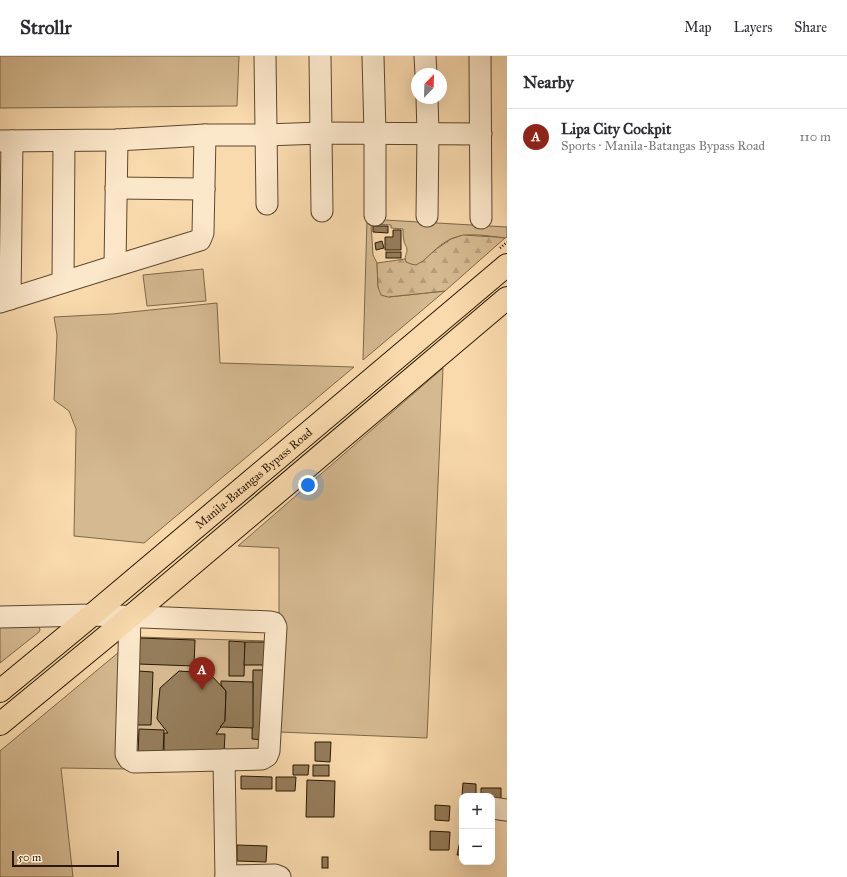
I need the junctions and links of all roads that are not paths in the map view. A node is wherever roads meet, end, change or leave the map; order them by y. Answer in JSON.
{"nodes":[{"id":1,"x":264,"y":56,"type":"edge"},
{"id":2,"x":320,"y":56,"type":"edge"},
{"id":3,"x":373,"y":56,"type":"edge"},
{"id":4,"x":426,"y":56,"type":"edge"},
{"id":5,"x":480,"y":56,"type":"edge"},
{"id":6,"x":426,"y":68,"type":"edge"},
{"id":7,"x":427,"y":104,"type":"edge"},
{"id":8,"x":321,"y":133,"type":"junction"},
{"id":9,"x":428,"y":133,"type":"junction"},
{"id":10,"x":375,"y":134,"type":"junction"},
{"id":11,"x":481,"y":134,"type":"junction"},
{"id":12,"x":205,"y":135,"type":"junction"},
{"id":13,"x":266,"y":135,"type":"junction"},
{"id":14,"x":117,"y":140,"type":"junction"},
{"id":15,"x":6,"y":141,"type":"edge"},
{"id":16,"x":64,"y":141,"type":"junction"},
{"id":17,"x":116,"y":188,"type":"junction"},
{"id":18,"x":204,"y":189,"type":"junction"},
{"id":19,"x":267,"y":204,"type":"dead end"},
{"id":20,"x":322,"y":211,"type":"dead end"},
{"id":21,"x":375,"y":215,"type":"dead end"},
{"id":22,"x":427,"y":216,"type":"dead end"},
{"id":23,"x":481,"y":218,"type":"dead end"},
{"id":24,"x":507,"y":265,"type":"edge"},
{"id":25,"x":115,"y":266,"type":"junction"},
{"id":26,"x":63,"y":282,"type":"junction"},
{"id":27,"x":507,"y":298,"type":"edge"},
{"id":28,"x":5,"y":300,"type":"edge"},
{"id":29,"x":92,"y":615,"type":"junction"},
{"id":30,"x":130,"y":616,"type":"junction"},
{"id":31,"x":0,"y":617,"type":"edge"},
{"id":32,"x":0,"y":691,"type":"edge"},
{"id":33,"x":0,"y":724,"type":"edge"},
{"id":34,"x":224,"y":760,"type":"junction"},
{"id":35,"x":495,"y":808,"type":"edge"},
{"id":36,"x":507,"y":810,"type":"edge"},
{"id":37,"x":226,"y":876,"type":"edge"},
{"id":38,"x":280,"y":877,"type":"edge"}],
"edges":[{"from":1,"to":13,"type":"street"},
{"from":2,"to":8,"type":"street"},
{"from":3,"to":10,"type":"street"},
{"from":4,"to":6,"type":"street"},
{"from":5,"to":11,"type":"street"},
{"from":7,"to":9,"type":"street"},
{"from":8,"to":10,"type":"street"},
{"from":8,"to":13,"type":"street"},
{"from":8,"to":20,"type":"street"},
{"from":9,"to":10,"type":"street"},
{"from":9,"to":11,"type":"street"},
{"from":9,"to":22,"type":"street"},
{"from":10,"to":21,"type":"street"},
{"from":11,"to":23,"type":"street"},
{"from":12,"to":13,"type":"street"},
{"from":12,"to":14,"type":"street"},
{"from":12,"to":18,"type":"street"},
{"from":13,"to":19,"type":"street"},
{"from":14,"to":16,"type":"street"},
{"from":14,"to":17,"type":"street"},
{"from":15,"to":16,"type":"street"},
{"from":15,"to":28,"type":"street"},
{"from":16,"to":26,"type":"street"},
{"from":17,"to":18,"type":"street"},
{"from":17,"to":25,"type":"street"},
{"from":18,"to":25,"type":"street"},
{"from":24,"to":29,"type":"main road","name":"Manila-Batangas Bypass Road"},
{"from":25,"to":26,"type":"street"},
{"from":26,"to":28,"type":"street"},
{"from":27,"to":30,"type":"main road","name":"Manila-Batangas Bypass Road"},
{"from":29,"to":30,"type":"street"},
{"from":29,"to":31,"type":"street"},
{"from":29,"to":32,"type":"main road","name":"Manila-Batangas Bypass Road"},
{"from":30,"to":33,"type":"main road","name":"Manila-Batangas Bypass Road"},
{"from":30,"to":34,"type":"street"},
{"from":30,"to":34,"type":"street"},
{"from":34,"to":37,"type":"street"},
{"from":35,"to":36,"type":"street"},
{"from":37,"to":38,"type":"street"}]}
